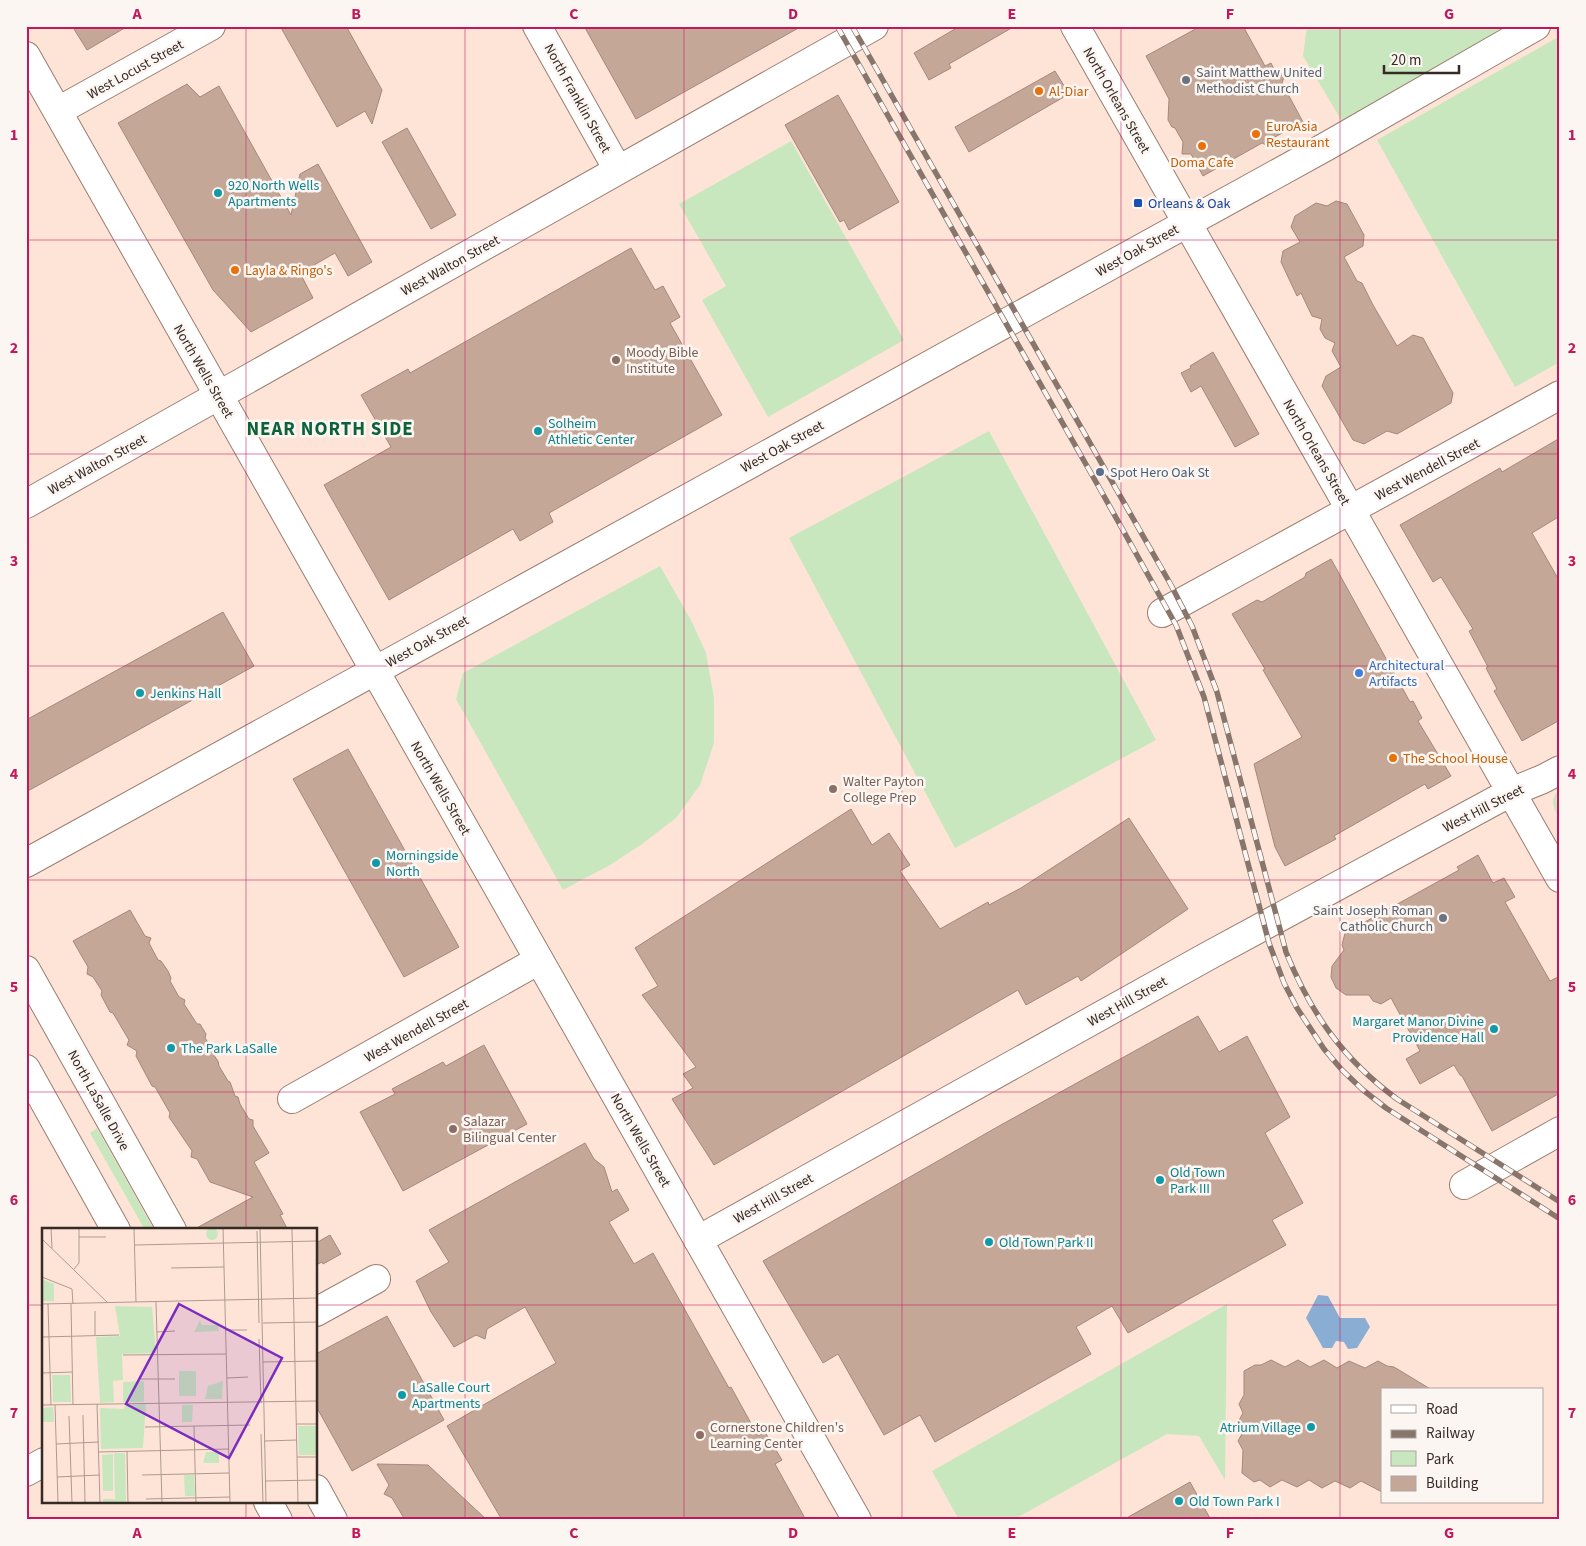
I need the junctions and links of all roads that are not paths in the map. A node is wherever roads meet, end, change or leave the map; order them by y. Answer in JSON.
{"nodes":[{"id":1,"x":211,"y":26,"type":"edge"},
{"id":2,"x":537,"y":26,"type":"edge"},
{"id":3,"x":874,"y":26,"type":"edge"},
{"id":4,"x":1075,"y":26,"type":"edge"},
{"id":5,"x":1536,"y":26,"type":"edge"},
{"id":6,"x":26,"y":56,"type":"edge"},
{"id":7,"x":58,"y":111,"type":"junction"},
{"id":8,"x":618,"y":170,"type":"junction"},
{"id":9,"x":1187,"y":223,"type":"junction"},
{"id":10,"x":218,"y":395,"type":"junction"},
{"id":11,"x":1560,"y":395,"type":"edge"},
{"id":12,"x":26,"y":504,"type":"edge"},
{"id":13,"x":1350,"y":510,"type":"junction"},
{"id":14,"x":1162,"y":614,"type":"dead end"},
{"id":15,"x":374,"y":671,"type":"junction"},
{"id":16,"x":1560,"y":770,"type":"edge"},
{"id":17,"x":1511,"y":792,"type":"junction"},
{"id":18,"x":26,"y":863,"type":"edge"},
{"id":19,"x":1560,"y":878,"type":"edge"},
{"id":20,"x":539,"y":960,"type":"junction"},
{"id":21,"x":26,"y":970,"type":"edge"},
{"id":22,"x":26,"y":1069,"type":"edge"},
{"id":23,"x":292,"y":1099,"type":"dead end"},
{"id":24,"x":1560,"y":1131,"type":"edge"},
{"id":25,"x":1464,"y":1185,"type":"dead end"},
{"id":26,"x":115,"y":1228,"type":"edge"},
{"id":27,"x":171,"y":1228,"type":"edge"},
{"id":28,"x":698,"y":1240,"type":"junction"},
{"id":29,"x":376,"y":1279,"type":"dead end"},
{"id":30,"x":318,"y":1311,"type":"edge"},
{"id":31,"x":42,"y":1463,"type":"edge"},
{"id":32,"x":26,"y":1472,"type":"edge"},
{"id":33,"x":318,"y":1493,"type":"edge"},
{"id":34,"x":269,"y":1504,"type":"edge"},
{"id":35,"x":278,"y":1520,"type":"edge"},
{"id":36,"x":333,"y":1520,"type":"edge"},
{"id":37,"x":857,"y":1520,"type":"edge"}],
"edges":[{"from":1,"to":7,"type":"street","name":"West Locust Street"},
{"from":2,"to":8,"type":"street","name":"North Franklin Street"},
{"from":3,"to":8,"type":"street","name":"West Walton Street"},
{"from":4,"to":9,"type":"street","name":"North Orleans Street"},
{"from":5,"to":9,"type":"street","name":"West Oak Street"},
{"from":6,"to":7,"type":"street","name":"North Wells Street"},
{"from":7,"to":10,"type":"street","name":"North Wells Street"},
{"from":8,"to":10,"type":"street","name":"West Walton Street"},
{"from":9,"to":13,"type":"street","name":"North Orleans Street"},
{"from":9,"to":15,"type":"street","name":"West Oak Street"},
{"from":10,"to":12,"type":"street","name":"West Walton Street"},
{"from":10,"to":15,"type":"street","name":"North Wells Street"},
{"from":11,"to":13,"type":"street","name":"West Wendell Street"},
{"from":13,"to":14,"type":"street","name":"West Wendell Street"},
{"from":13,"to":17,"type":"street","name":"North Orleans Street"},
{"from":15,"to":18,"type":"street","name":"West Oak Street"},
{"from":15,"to":20,"type":"street","name":"North Wells Street"},
{"from":16,"to":17,"type":"street","name":"West Hill Street"},
{"from":17,"to":19,"type":"street","name":"North Orleans Street"},
{"from":17,"to":28,"type":"street","name":"West Hill Street"},
{"from":20,"to":23,"type":"street","name":"West Wendell Street"},
{"from":20,"to":28,"type":"street","name":"North Wells Street"},
{"from":21,"to":27,"type":"street","name":"North LaSalle Drive"},
{"from":22,"to":26,"type":"street"},
{"from":24,"to":25,"type":"street"},
{"from":28,"to":37,"type":"street","name":"North Wells Street"},
{"from":29,"to":30,"type":"street"},
{"from":31,"to":32,"type":"street"},
{"from":33,"to":36,"type":"street"},
{"from":34,"to":35,"type":"street"}]}
